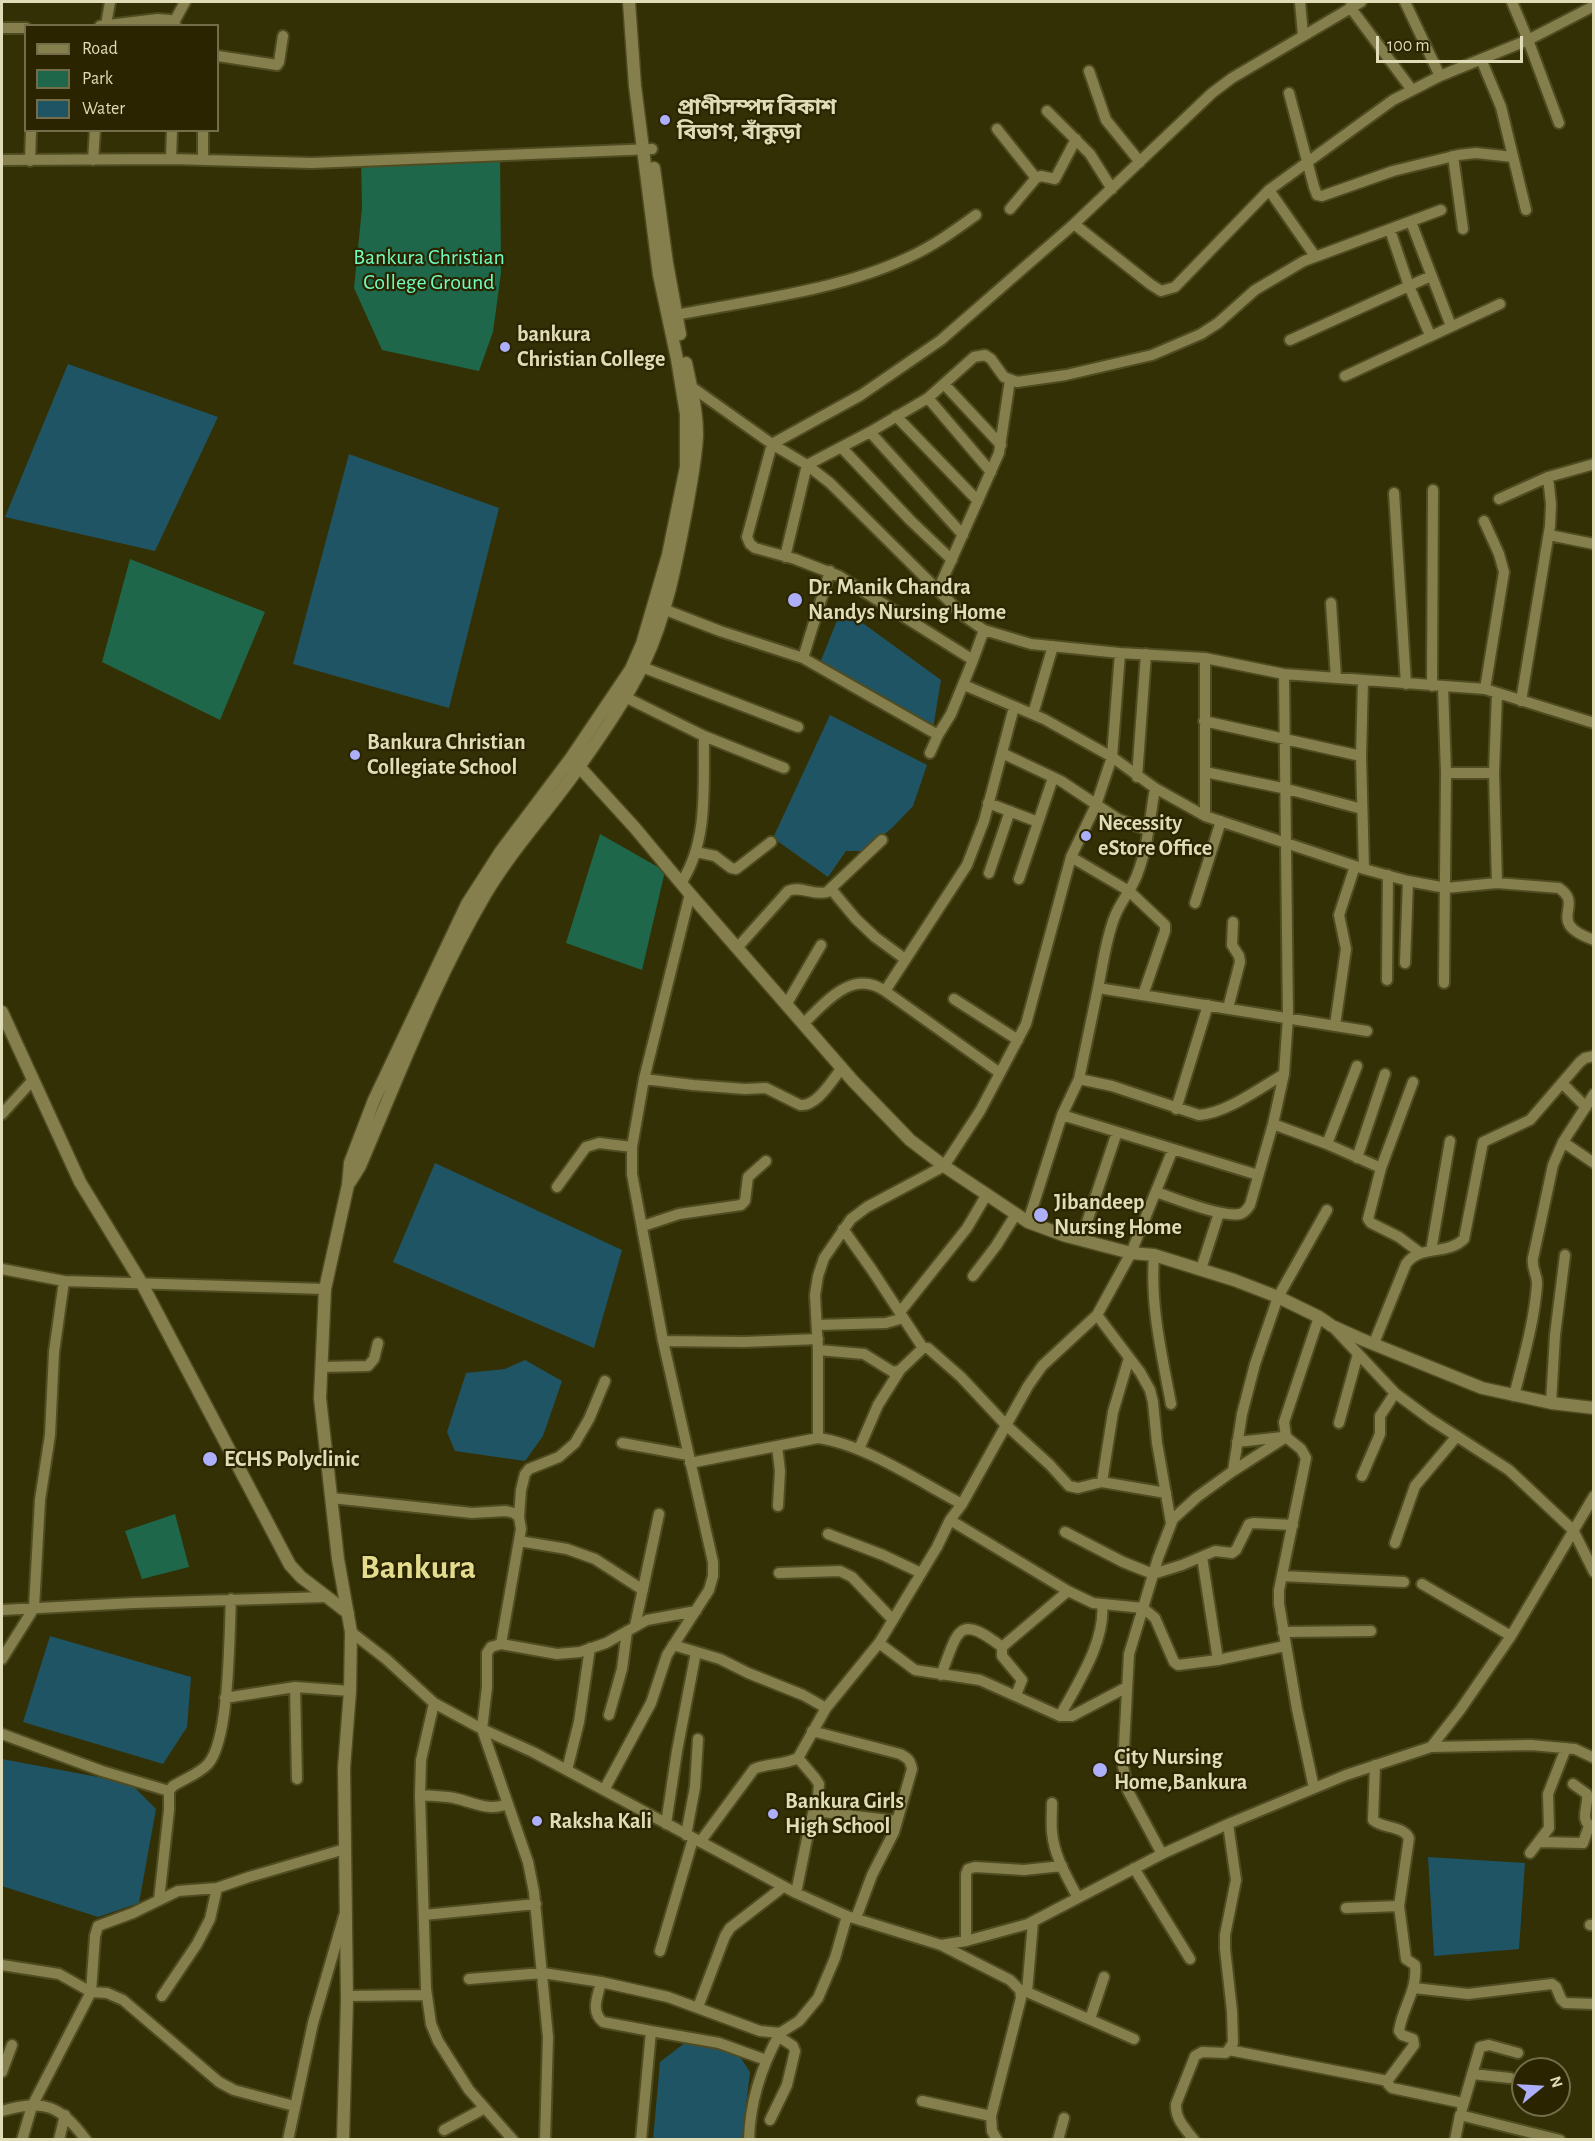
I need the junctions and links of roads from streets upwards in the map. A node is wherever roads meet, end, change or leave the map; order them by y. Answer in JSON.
{"nodes":[{"id":1,"x":110,"y":2,"type":"edge"},
{"id":2,"x":185,"y":2,"type":"edge"},
{"id":3,"x":629,"y":2,"type":"edge"},
{"id":4,"x":637,"y":2,"type":"edge"},
{"id":5,"x":1300,"y":2,"type":"edge"},
{"id":6,"x":1361,"y":2,"type":"edge"},
{"id":7,"x":1405,"y":2,"type":"edge"},
{"id":8,"x":1512,"y":2,"type":"edge"},
{"id":9,"x":1593,"y":6,"type":"edge"},
{"id":10,"x":1350,"y":7,"type":"junction"},
{"id":11,"x":106,"y":24,"type":"edge"},
{"id":12,"x":116,"y":24,"type":"edge"},
{"id":13,"x":175,"y":24,"type":"edge"},
{"id":14,"x":2,"y":28,"type":"edge"},
{"id":15,"x":24,"y":28,"type":"edge"},
{"id":16,"x":1303,"y":35,"type":"junction"},
{"id":17,"x":283,"y":36,"type":"dead end"},
{"id":18,"x":1528,"y":40,"type":"junction"},
{"id":19,"x":219,"y":56,"type":"edge"},
{"id":20,"x":1481,"y":59,"type":"junction"},
{"id":21,"x":1089,"y":71,"type":"dead end"},
{"id":22,"x":1440,"y":76,"type":"junction"},
{"id":23,"x":1412,"y":90,"type":"junction"},
{"id":24,"x":1289,"y":93,"type":"dead end"},
{"id":25,"x":1047,"y":111,"type":"dead end"},
{"id":26,"x":1559,"y":123,"type":"dead end"},
{"id":27,"x":997,"y":129,"type":"dead end"},
{"id":28,"x":31,"y":132,"type":"edge"},
{"id":29,"x":95,"y":132,"type":"edge"},
{"id":30,"x":172,"y":132,"type":"edge"},
{"id":31,"x":203,"y":132,"type":"edge"},
{"id":32,"x":1076,"y":139,"type":"junction"},
{"id":33,"x":648,"y":149,"type":"junction"},
{"id":34,"x":1453,"y":156,"type":"junction"},
{"id":35,"x":1513,"y":157,"type":"junction"},
{"id":36,"x":171,"y":159,"type":"junction"},
{"id":37,"x":2,"y":160,"type":"edge"},
{"id":38,"x":30,"y":160,"type":"junction"},
{"id":39,"x":93,"y":160,"type":"junction"},
{"id":40,"x":203,"y":160,"type":"junction"},
{"id":41,"x":1307,"y":161,"type":"junction"},
{"id":42,"x":1140,"y":162,"type":"junction"},
{"id":43,"x":1036,"y":178,"type":"junction"},
{"id":44,"x":1112,"y":189,"type":"junction"},
{"id":45,"x":1269,"y":190,"type":"junction"},
{"id":46,"x":1010,"y":209,"type":"dead end"},
{"id":47,"x":1441,"y":210,"type":"dead end"},
{"id":48,"x":1526,"y":210,"type":"dead end"},
{"id":49,"x":976,"y":215,"type":"dead end"},
{"id":50,"x":1410,"y":222,"type":"junction"},
{"id":51,"x":1074,"y":224,"type":"junction"},
{"id":52,"x":1463,"y":229,"type":"dead end"},
{"id":53,"x":1390,"y":230,"type":"junction"},
{"id":54,"x":1315,"y":256,"type":"junction"},
{"id":55,"x":1431,"y":276,"type":"junction"},
{"id":56,"x":1409,"y":286,"type":"junction"},
{"id":57,"x":1500,"y":304,"type":"dead end"},
{"id":58,"x":676,"y":315,"type":"junction"},
{"id":59,"x":1451,"y":326,"type":"junction"},
{"id":60,"x":1430,"y":335,"type":"junction"},
{"id":61,"x":1290,"y":340,"type":"dead end"},
{"id":62,"x":1345,"y":376,"type":"dead end"},
{"id":63,"x":1010,"y":380,"type":"junction"},
{"id":64,"x":686,"y":383,"type":"junction"},
{"id":65,"x":944,"y":384,"type":"junction"},
{"id":66,"x":928,"y":398,"type":"junction"},
{"id":67,"x":896,"y":416,"type":"junction"},
{"id":68,"x":870,"y":432,"type":"junction"},
{"id":69,"x":772,"y":444,"type":"junction"},
{"id":70,"x":1001,"y":445,"type":"junction"},
{"id":71,"x":842,"y":448,"type":"junction"},
{"id":72,"x":1593,"y":464,"type":"edge"},
{"id":73,"x":807,"y":465,"type":"junction"},
{"id":74,"x":991,"y":472,"type":"junction"},
{"id":75,"x":1548,"y":477,"type":"junction"},
{"id":76,"x":1433,"y":490,"type":"dead end"},
{"id":77,"x":1394,"y":493,"type":"dead end"},
{"id":78,"x":1498,"y":499,"type":"dead end"},
{"id":79,"x":978,"y":501,"type":"junction"},
{"id":80,"x":1484,"y":521,"type":"dead end"},
{"id":81,"x":963,"y":535,"type":"junction"},
{"id":82,"x":1549,"y":535,"type":"junction"},
{"id":83,"x":1593,"y":544,"type":"edge"},
{"id":84,"x":785,"y":556,"type":"junction"},
{"id":85,"x":952,"y":560,"type":"junction"},
{"id":86,"x":830,"y":571,"type":"junction"},
{"id":87,"x":938,"y":590,"type":"junction"},
{"id":88,"x":1331,"y":603,"type":"dead end"},
{"id":89,"x":659,"y":607,"type":"junction"},
{"id":90,"x":984,"y":630,"type":"junction"},
{"id":91,"x":1053,"y":646,"type":"junction"},
{"id":92,"x":1120,"y":653,"type":"junction"},
{"id":93,"x":1146,"y":654,"type":"junction"},
{"id":94,"x":803,"y":658,"type":"junction"},
{"id":95,"x":1204,"y":658,"type":"junction"},
{"id":96,"x":973,"y":660,"type":"junction"},
{"id":97,"x":642,"y":666,"type":"junction"},
{"id":98,"x":1284,"y":674,"type":"junction"},
{"id":99,"x":1336,"y":678,"type":"junction"},
{"id":100,"x":1363,"y":680,"type":"junction"},
{"id":101,"x":1406,"y":684,"type":"junction"},
{"id":102,"x":964,"y":685,"type":"junction"},
{"id":103,"x":1438,"y":686,"type":"junction"},
{"id":104,"x":1485,"y":689,"type":"junction"},
{"id":105,"x":1497,"y":693,"type":"junction"},
{"id":106,"x":625,"y":697,"type":"junction"},
{"id":107,"x":1521,"y":701,"type":"junction"},
{"id":108,"x":1014,"y":707,"type":"junction"},
{"id":109,"x":1033,"y":714,"type":"junction"},
{"id":110,"x":1204,"y":721,"type":"junction"},
{"id":111,"x":1593,"y":723,"type":"edge"},
{"id":112,"x":798,"y":727,"type":"dead end"},
{"id":113,"x":938,"y":735,"type":"junction"},
{"id":114,"x":704,"y":736,"type":"junction"},
{"id":115,"x":1284,"y":739,"type":"junction"},
{"id":116,"x":930,"y":753,"type":"dead end"},
{"id":117,"x":1002,"y":753,"type":"junction"},
{"id":118,"x":1362,"y":756,"type":"junction"},
{"id":119,"x":1112,"y":757,"type":"junction"},
{"id":120,"x":576,"y":762,"type":"junction"},
{"id":121,"x":784,"y":768,"type":"dead end"},
{"id":122,"x":1205,"y":772,"type":"junction"},
{"id":123,"x":1446,"y":773,"type":"junction"},
{"id":124,"x":1494,"y":773,"type":"junction"},
{"id":125,"x":1137,"y":777,"type":"junction"},
{"id":126,"x":1053,"y":778,"type":"junction"},
{"id":127,"x":1155,"y":788,"type":"junction"},
{"id":128,"x":1287,"y":789,"type":"junction"},
{"id":129,"x":988,"y":803,"type":"junction"},
{"id":130,"x":1096,"y":805,"type":"junction"},
{"id":131,"x":1362,"y":808,"type":"junction"},
{"id":132,"x":1010,"y":811,"type":"junction"},
{"id":133,"x":1205,"y":816,"type":"junction"},
{"id":134,"x":1221,"y":821,"type":"junction"},
{"id":135,"x":1038,"y":822,"type":"junction"},
{"id":136,"x":1148,"y":830,"type":"junction"},
{"id":137,"x":882,"y":840,"type":"dead end"},
{"id":138,"x":771,"y":842,"type":"dead end"},
{"id":139,"x":1287,"y":842,"type":"junction"},
{"id":140,"x":696,"y":852,"type":"junction"},
{"id":141,"x":1071,"y":857,"type":"junction"},
{"id":142,"x":1359,"y":867,"type":"junction"},
{"id":143,"x":989,"y":873,"type":"dead end"},
{"id":144,"x":1388,"y":875,"type":"junction"},
{"id":145,"x":1019,"y":879,"type":"dead end"},
{"id":146,"x":1408,"y":881,"type":"junction"},
{"id":147,"x":681,"y":883,"type":"junction"},
{"id":148,"x":1497,"y":883,"type":"junction"},
{"id":149,"x":1446,"y":888,"type":"junction"},
{"id":150,"x":831,"y":889,"type":"junction"},
{"id":151,"x":1129,"y":891,"type":"junction"},
{"id":152,"x":690,"y":894,"type":"junction"},
{"id":153,"x":1195,"y":903,"type":"dead end"},
{"id":154,"x":1233,"y":922,"type":"dead end"},
{"id":155,"x":1593,"y":938,"type":"edge"},
{"id":156,"x":821,"y":945,"type":"dead end"},
{"id":157,"x":737,"y":948,"type":"junction"},
{"id":158,"x":906,"y":959,"type":"junction"},
{"id":159,"x":1405,"y":963,"type":"dead end"},
{"id":160,"x":1387,"y":980,"type":"dead end"},
{"id":161,"x":1444,"y":983,"type":"dead end"},
{"id":162,"x":1098,"y":988,"type":"junction"},
{"id":163,"x":885,"y":991,"type":"junction"},
{"id":164,"x":1143,"y":995,"type":"junction"},
{"id":165,"x":954,"y":999,"type":"dead end"},
{"id":166,"x":786,"y":1005,"type":"junction"},
{"id":167,"x":1208,"y":1005,"type":"junction"},
{"id":168,"x":1228,"y":1008,"type":"junction"},
{"id":169,"x":2,"y":1012,"type":"edge"},
{"id":170,"x":1288,"y":1017,"type":"junction"},
{"id":171,"x":803,"y":1024,"type":"junction"},
{"id":172,"x":1335,"y":1025,"type":"junction"},
{"id":173,"x":1367,"y":1031,"type":"dead end"},
{"id":174,"x":1018,"y":1040,"type":"junction"},
{"id":175,"x":1593,"y":1056,"type":"edge"},
{"id":176,"x":1357,"y":1066,"type":"dead end"},
{"id":177,"x":842,"y":1068,"type":"junction"},
{"id":178,"x":1000,"y":1073,"type":"junction"},
{"id":179,"x":1284,"y":1074,"type":"junction"},
{"id":180,"x":1385,"y":1074,"type":"dead end"},
{"id":181,"x":644,"y":1079,"type":"junction"},
{"id":182,"x":1079,"y":1079,"type":"junction"},
{"id":183,"x":32,"y":1081,"type":"junction"},
{"id":184,"x":1413,"y":1082,"type":"dead end"},
{"id":185,"x":1562,"y":1083,"type":"junction"},
{"id":186,"x":1593,"y":1094,"type":"edge"},
{"id":187,"x":1586,"y":1107,"type":"junction"},
{"id":188,"x":1176,"y":1108,"type":"junction"},
{"id":189,"x":2,"y":1114,"type":"edge"},
{"id":190,"x":1062,"y":1115,"type":"junction"},
{"id":191,"x":1273,"y":1124,"type":"junction"},
{"id":192,"x":1117,"y":1132,"type":"junction"},
{"id":193,"x":1450,"y":1141,"type":"dead end"},
{"id":194,"x":1563,"y":1142,"type":"junction"},
{"id":195,"x":1327,"y":1144,"type":"junction"},
{"id":196,"x":632,"y":1147,"type":"junction"},
{"id":197,"x":1173,"y":1149,"type":"junction"},
{"id":198,"x":1357,"y":1158,"type":"junction"},
{"id":199,"x":766,"y":1161,"type":"dead end"},
{"id":200,"x":1593,"y":1163,"type":"edge"},
{"id":201,"x":944,"y":1167,"type":"junction"},
{"id":202,"x":1381,"y":1168,"type":"junction"},
{"id":203,"x":1258,"y":1175,"type":"junction"},
{"id":204,"x":557,"y":1188,"type":"dead end"},
{"id":205,"x":1156,"y":1192,"type":"junction"},
{"id":206,"x":987,"y":1194,"type":"junction"},
{"id":207,"x":1328,"y":1210,"type":"dead end"},
{"id":208,"x":1219,"y":1213,"type":"junction"},
{"id":209,"x":1016,"y":1214,"type":"junction"},
{"id":210,"x":1028,"y":1222,"type":"junction"},
{"id":211,"x":643,"y":1226,"type":"junction"},
{"id":212,"x":843,"y":1228,"type":"junction"},
{"id":213,"x":1081,"y":1240,"type":"junction"},
{"id":214,"x":1431,"y":1251,"type":"junction"},
{"id":215,"x":1419,"y":1252,"type":"junction"},
{"id":216,"x":1131,"y":1253,"type":"junction"},
{"id":217,"x":1154,"y":1256,"type":"junction"},
{"id":218,"x":1565,"y":1256,"type":"dead end"},
{"id":219,"x":2,"y":1269,"type":"edge"},
{"id":220,"x":1201,"y":1269,"type":"junction"},
{"id":221,"x":973,"y":1276,"type":"dead end"},
{"id":222,"x":64,"y":1281,"type":"junction"},
{"id":223,"x":141,"y":1282,"type":"junction"},
{"id":224,"x":325,"y":1289,"type":"junction"},
{"id":225,"x":1278,"y":1297,"type":"junction"},
{"id":226,"x":901,"y":1315,"type":"junction"},
{"id":227,"x":1097,"y":1315,"type":"junction"},
{"id":228,"x":1319,"y":1317,"type":"junction"},
{"id":229,"x":817,"y":1326,"type":"junction"},
{"id":230,"x":1332,"y":1326,"type":"junction"},
{"id":231,"x":663,"y":1341,"type":"junction"},
{"id":232,"x":378,"y":1343,"type":"dead end"},
{"id":233,"x":1374,"y":1343,"type":"junction"},
{"id":234,"x":818,"y":1345,"type":"junction"},
{"id":235,"x":923,"y":1348,"type":"junction"},
{"id":236,"x":1358,"y":1354,"type":"junction"},
{"id":237,"x":1129,"y":1358,"type":"junction"},
{"id":238,"x":321,"y":1367,"type":"junction"},
{"id":239,"x":900,"y":1370,"type":"junction"},
{"id":240,"x":605,"y":1381,"type":"dead end"},
{"id":241,"x":1395,"y":1393,"type":"junction"},
{"id":242,"x":1514,"y":1396,"type":"junction"},
{"id":243,"x":1551,"y":1403,"type":"junction"},
{"id":244,"x":1171,"y":1404,"type":"dead end"},
{"id":245,"x":1593,"y":1408,"type":"edge"},
{"id":246,"x":1339,"y":1423,"type":"dead end"},
{"id":247,"x":1005,"y":1424,"type":"junction"},
{"id":248,"x":1457,"y":1436,"type":"junction"},
{"id":249,"x":1286,"y":1437,"type":"junction"},
{"id":250,"x":818,"y":1438,"type":"junction"},
{"id":251,"x":1237,"y":1442,"type":"junction"},
{"id":252,"x":622,"y":1443,"type":"dead end"},
{"id":253,"x":777,"y":1446,"type":"junction"},
{"id":254,"x":859,"y":1449,"type":"junction"},
{"id":255,"x":689,"y":1459,"type":"junction"},
{"id":256,"x":1233,"y":1471,"type":"junction"},
{"id":257,"x":1362,"y":1476,"type":"dead end"},
{"id":258,"x":1102,"y":1482,"type":"junction"},
{"id":259,"x":1166,"y":1492,"type":"junction"},
{"id":260,"x":1593,"y":1496,"type":"edge"},
{"id":261,"x":332,"y":1498,"type":"junction"},
{"id":262,"x":962,"y":1504,"type":"junction"},
{"id":263,"x":778,"y":1506,"type":"dead end"},
{"id":264,"x":659,"y":1514,"type":"dead end"},
{"id":265,"x":519,"y":1517,"type":"junction"},
{"id":266,"x":950,"y":1520,"type":"junction"},
{"id":267,"x":1171,"y":1523,"type":"junction"},
{"id":268,"x":1293,"y":1525,"type":"junction"},
{"id":269,"x":1573,"y":1530,"type":"junction"},
{"id":270,"x":1065,"y":1532,"type":"dead end"},
{"id":271,"x":828,"y":1534,"type":"dead end"},
{"id":272,"x":519,"y":1541,"type":"junction"},
{"id":273,"x":1395,"y":1543,"type":"dead end"},
{"id":274,"x":1202,"y":1557,"type":"junction"},
{"id":275,"x":1593,"y":1572,"type":"edge"},
{"id":276,"x":779,"y":1573,"type":"dead end"},
{"id":277,"x":921,"y":1573,"type":"junction"},
{"id":278,"x":1153,"y":1574,"type":"junction"},
{"id":279,"x":1282,"y":1576,"type":"junction"},
{"id":280,"x":1404,"y":1582,"type":"dead end"},
{"id":281,"x":1422,"y":1584,"type":"dead end"},
{"id":282,"x":643,"y":1590,"type":"junction"},
{"id":283,"x":1068,"y":1591,"type":"junction"},
{"id":284,"x":326,"y":1597,"type":"junction"},
{"id":285,"x":231,"y":1599,"type":"junction"},
{"id":286,"x":1102,"y":1604,"type":"junction"},
{"id":287,"x":34,"y":1608,"type":"junction"},
{"id":288,"x":1143,"y":1608,"type":"junction"},
{"id":289,"x":2,"y":1610,"type":"edge"},
{"id":290,"x":696,"y":1611,"type":"junction"},
{"id":291,"x":348,"y":1613,"type":"junction"},
{"id":292,"x":893,"y":1620,"type":"junction"},
{"id":293,"x":631,"y":1629,"type":"junction"},
{"id":294,"x":1371,"y":1631,"type":"dead end"},
{"id":295,"x":351,"y":1632,"type":"junction"},
{"id":296,"x":1283,"y":1632,"type":"junction"},
{"id":297,"x":1510,"y":1636,"type":"junction"},
{"id":298,"x":879,"y":1643,"type":"junction"},
{"id":299,"x":501,"y":1644,"type":"junction"},
{"id":300,"x":673,"y":1646,"type":"junction"},
{"id":301,"x":1286,"y":1646,"type":"junction"},
{"id":302,"x":1002,"y":1647,"type":"junction"},
{"id":303,"x":590,"y":1648,"type":"junction"},
{"id":304,"x":696,"y":1652,"type":"junction"},
{"id":305,"x":2,"y":1659,"type":"edge"},
{"id":306,"x":1218,"y":1660,"type":"junction"},
{"id":307,"x":941,"y":1675,"type":"junction"},
{"id":308,"x":295,"y":1687,"type":"junction"},
{"id":309,"x":1127,"y":1687,"type":"junction"},
{"id":310,"x":350,"y":1691,"type":"junction"},
{"id":311,"x":1016,"y":1695,"type":"junction"},
{"id":312,"x":225,"y":1698,"type":"junction"},
{"id":313,"x":434,"y":1703,"type":"junction"},
{"id":314,"x":826,"y":1708,"type":"junction"},
{"id":315,"x":609,"y":1715,"type":"dead end"},
{"id":316,"x":1060,"y":1716,"type":"junction"},
{"id":317,"x":482,"y":1729,"type":"junction"},
{"id":318,"x":812,"y":1731,"type":"junction"},
{"id":319,"x":2,"y":1734,"type":"edge"},
{"id":320,"x":698,"y":1739,"type":"dead end"},
{"id":321,"x":1431,"y":1747,"type":"junction"},
{"id":322,"x":1566,"y":1748,"type":"junction"},
{"id":323,"x":798,"y":1758,"type":"junction"},
{"id":324,"x":1593,"y":1758,"type":"edge"},
{"id":325,"x":1375,"y":1765,"type":"junction"},
{"id":326,"x":567,"y":1770,"type":"junction"},
{"id":327,"x":297,"y":1779,"type":"dead end"},
{"id":328,"x":1573,"y":1784,"type":"dead end"},
{"id":329,"x":1314,"y":1788,"type":"junction"},
{"id":330,"x":604,"y":1790,"type":"junction"},
{"id":331,"x":169,"y":1791,"type":"junction"},
{"id":332,"x":420,"y":1796,"type":"junction"},
{"id":333,"x":1052,"y":1803,"type":"dead end"},
{"id":334,"x":507,"y":1804,"type":"junction"},
{"id":335,"x":814,"y":1811,"type":"junction"},
{"id":336,"x":897,"y":1821,"type":"junction"},
{"id":337,"x":666,"y":1824,"type":"junction"},
{"id":338,"x":1228,"y":1824,"type":"junction"},
{"id":339,"x":1591,"y":1827,"type":"edge"},
{"id":340,"x":693,"y":1839,"type":"junction"},
{"id":341,"x":1539,"y":1842,"type":"junction"},
{"id":342,"x":345,"y":1849,"type":"junction"},
{"id":343,"x":1530,"y":1853,"type":"dead end"},
{"id":344,"x":1162,"y":1854,"type":"junction"},
{"id":345,"x":1062,"y":1866,"type":"junction"},
{"id":346,"x":1134,"y":1868,"type":"junction"},
{"id":347,"x":783,"y":1887,"type":"junction"},
{"id":348,"x":217,"y":1888,"type":"junction"},
{"id":349,"x":795,"y":1893,"type":"junction"},
{"id":350,"x":1078,"y":1898,"type":"junction"},
{"id":351,"x":159,"y":1900,"type":"junction"},
{"id":352,"x":536,"y":1904,"type":"junction"},
{"id":353,"x":1399,"y":1906,"type":"junction"},
{"id":354,"x":347,"y":1908,"type":"junction"},
{"id":355,"x":1346,"y":1908,"type":"dead end"},
{"id":356,"x":424,"y":1915,"type":"junction"},
{"id":357,"x":851,"y":1917,"type":"junction"},
{"id":358,"x":1033,"y":1922,"type":"junction"},
{"id":359,"x":966,"y":1941,"type":"junction"},
{"id":360,"x":941,"y":1945,"type":"junction"},
{"id":361,"x":660,"y":1951,"type":"dead end"},
{"id":362,"x":1190,"y":1959,"type":"dead end"},
{"id":363,"x":2,"y":1965,"type":"edge"},
{"id":364,"x":543,"y":1973,"type":"junction"},
{"id":365,"x":1104,"y":1977,"type":"dead end"},
{"id":366,"x":469,"y":1979,"type":"dead end"},
{"id":367,"x":601,"y":1982,"type":"junction"},
{"id":368,"x":1414,"y":1988,"type":"junction"},
{"id":369,"x":1023,"y":1991,"type":"junction"},
{"id":370,"x":91,"y":1992,"type":"junction"},
{"id":371,"x":427,"y":1995,"type":"junction"},
{"id":372,"x":162,"y":1996,"type":"dead end"},
{"id":373,"x":347,"y":1996,"type":"junction"},
{"id":374,"x":1593,"y":2004,"type":"edge"},
{"id":375,"x":698,"y":2007,"type":"junction"},
{"id":376,"x":1090,"y":2019,"type":"junction"},
{"id":377,"x":651,"y":2031,"type":"junction"},
{"id":378,"x":779,"y":2035,"type":"junction"},
{"id":379,"x":1134,"y":2039,"type":"dead end"},
{"id":380,"x":12,"y":2045,"type":"dead end"},
{"id":381,"x":1229,"y":2050,"type":"junction"},
{"id":382,"x":1518,"y":2053,"type":"dead end"},
{"id":383,"x":766,"y":2060,"type":"junction"},
{"id":384,"x":2,"y":2072,"type":"edge"},
{"id":385,"x":1472,"y":2074,"type":"junction"},
{"id":386,"x":1510,"y":2078,"type":"dead end"},
{"id":387,"x":1388,"y":2081,"type":"junction"},
{"id":388,"x":922,"y":2101,"type":"dead end"},
{"id":389,"x":32,"y":2106,"type":"junction"},
{"id":390,"x":294,"y":2106,"type":"junction"},
{"id":391,"x":485,"y":2108,"type":"junction"},
{"id":392,"x":1462,"y":2109,"type":"junction"},
{"id":393,"x":2,"y":2111,"type":"edge"},
{"id":394,"x":65,"y":2115,"type":"junction"},
{"id":395,"x":991,"y":2116,"type":"junction"},
{"id":396,"x":1064,"y":2118,"type":"dead end"},
{"id":397,"x":770,"y":2120,"type":"dead end"},
{"id":398,"x":444,"y":2130,"type":"dead end"},
{"id":399,"x":22,"y":2139,"type":"edge"},
{"id":400,"x":59,"y":2139,"type":"edge"},
{"id":401,"x":86,"y":2139,"type":"edge"},
{"id":402,"x":288,"y":2139,"type":"edge"},
{"id":403,"x":343,"y":2139,"type":"edge"},
{"id":404,"x":513,"y":2139,"type":"edge"},
{"id":405,"x":545,"y":2139,"type":"edge"},
{"id":406,"x":641,"y":2139,"type":"edge"},
{"id":407,"x":749,"y":2139,"type":"edge"},
{"id":408,"x":997,"y":2139,"type":"edge"},
{"id":409,"x":1058,"y":2139,"type":"edge"},
{"id":410,"x":1194,"y":2139,"type":"edge"},
{"id":411,"x":1455,"y":2139,"type":"edge"},
{"id":412,"x":1560,"y":2139,"type":"edge"}],
"edges":[{"from":1,"to":11,"type":"street"},
{"from":2,"to":13,"type":"street"},
{"from":3,"to":33,"type":"street"},
{"from":4,"to":33,"type":"street"},
{"from":5,"to":16,"type":"street"},
{"from":6,"to":10,"type":"street"},
{"from":7,"to":22,"type":"street"},
{"from":8,"to":18,"type":"street"},
{"from":9,"to":18,"type":"street"},
{"from":10,"to":16,"type":"street"},
{"from":10,"to":23,"type":"street"},
{"from":12,"to":13,"type":"street"},
{"from":14,"to":15,"type":"street"},
{"from":16,"to":42,"type":"street"},
{"from":17,"to":19,"type":"street"},
{"from":18,"to":20,"type":"street"},
{"from":18,"to":26,"type":"street"},
{"from":20,"to":22,"type":"street"},
{"from":20,"to":35,"type":"street"},
{"from":21,"to":42,"type":"street"},
{"from":22,"to":23,"type":"street"},
{"from":23,"to":41,"type":"street"},
{"from":24,"to":41,"type":"street"},
{"from":25,"to":32,"type":"street"},
{"from":27,"to":43,"type":"street"},
{"from":28,"to":38,"type":"street"},
{"from":29,"to":39,"type":"street"},
{"from":30,"to":36,"type":"street"},
{"from":31,"to":40,"type":"street"},
{"from":32,"to":43,"type":"street"},
{"from":32,"to":44,"type":"street"},
{"from":33,"to":40,"type":"street"},
{"from":33,"to":58,"type":"street"},
{"from":33,"to":64,"type":"street"},
{"from":34,"to":35,"type":"street"},
{"from":34,"to":41,"type":"street"},
{"from":34,"to":52,"type":"street"},
{"from":35,"to":48,"type":"street"},
{"from":36,"to":39,"type":"street"},
{"from":36,"to":40,"type":"street"},
{"from":37,"to":38,"type":"street"},
{"from":38,"to":39,"type":"street"},
{"from":41,"to":45,"type":"street"},
{"from":42,"to":44,"type":"street"},
{"from":43,"to":46,"type":"street"},
{"from":44,"to":51,"type":"street"},
{"from":45,"to":51,"type":"street"},
{"from":45,"to":54,"type":"street"},
{"from":47,"to":50,"type":"street"},
{"from":49,"to":58,"type":"street"},
{"from":50,"to":53,"type":"street"},
{"from":50,"to":55,"type":"street"},
{"from":51,"to":69,"type":"street"},
{"from":53,"to":54,"type":"street"},
{"from":53,"to":56,"type":"street"},
{"from":54,"to":63,"type":"street"},
{"from":55,"to":56,"type":"street"},
{"from":55,"to":59,"type":"street"},
{"from":56,"to":60,"type":"street"},
{"from":56,"to":61,"type":"street"},
{"from":57,"to":59,"type":"street"},
{"from":58,"to":64,"type":"street"},
{"from":59,"to":60,"type":"street"},
{"from":60,"to":62,"type":"street"},
{"from":63,"to":65,"type":"street"},
{"from":63,"to":70,"type":"street"},
{"from":64,"to":69,"type":"street"},
{"from":64,"to":89,"type":"street"},
{"from":65,"to":66,"type":"street"},
{"from":65,"to":70,"type":"street"},
{"from":66,"to":67,"type":"street"},
{"from":66,"to":74,"type":"street"},
{"from":67,"to":68,"type":"street"},
{"from":67,"to":79,"type":"street"},
{"from":68,"to":71,"type":"street"},
{"from":68,"to":81,"type":"street"},
{"from":69,"to":73,"type":"street"},
{"from":69,"to":84,"type":"street"},
{"from":70,"to":74,"type":"street"},
{"from":71,"to":73,"type":"street"},
{"from":71,"to":85,"type":"street"},
{"from":72,"to":75,"type":"street"},
{"from":73,"to":84,"type":"street"},
{"from":73,"to":87,"type":"street"},
{"from":74,"to":79,"type":"street"},
{"from":75,"to":78,"type":"street"},
{"from":75,"to":82,"type":"street"},
{"from":76,"to":103,"type":"street"},
{"from":77,"to":101,"type":"street"},
{"from":79,"to":81,"type":"street"},
{"from":80,"to":104,"type":"street"},
{"from":81,"to":85,"type":"street"},
{"from":82,"to":83,"type":"street"},
{"from":82,"to":107,"type":"street"},
{"from":84,"to":86,"type":"street"},
{"from":85,"to":87,"type":"street"},
{"from":86,"to":94,"type":"street"},
{"from":86,"to":96,"type":"street"},
{"from":87,"to":90,"type":"street"},
{"from":88,"to":99,"type":"street"},
{"from":89,"to":94,"type":"street"},
{"from":89,"to":97,"type":"street"},
{"from":89,"to":120,"type":"street"},
{"from":90,"to":91,"type":"street"},
{"from":90,"to":96,"type":"street"},
{"from":91,"to":92,"type":"street"},
{"from":91,"to":109,"type":"street"},
{"from":92,"to":93,"type":"street"},
{"from":92,"to":119,"type":"street"},
{"from":93,"to":95,"type":"street"},
{"from":93,"to":125,"type":"street"},
{"from":94,"to":113,"type":"street"},
{"from":95,"to":98,"type":"street"},
{"from":95,"to":110,"type":"street"},
{"from":96,"to":102,"type":"street"},
{"from":97,"to":106,"type":"street"},
{"from":97,"to":112,"type":"street"},
{"from":98,"to":99,"type":"street"},
{"from":98,"to":115,"type":"street"},
{"from":99,"to":100,"type":"street"},
{"from":100,"to":101,"type":"street"},
{"from":100,"to":118,"type":"street"},
{"from":101,"to":103,"type":"street"},
{"from":102,"to":108,"type":"street"},
{"from":102,"to":113,"type":"street"},
{"from":103,"to":104,"type":"street"},
{"from":103,"to":123,"type":"street"},
{"from":104,"to":105,"type":"street"},
{"from":105,"to":107,"type":"street"},
{"from":105,"to":124,"type":"street"},
{"from":106,"to":114,"type":"street"},
{"from":106,"to":120,"type":"street"},
{"from":107,"to":111,"type":"street"},
{"from":108,"to":109,"type":"street"},
{"from":108,"to":117,"type":"street"},
{"from":109,"to":119,"type":"street"},
{"from":110,"to":115,"type":"street"},
{"from":110,"to":122,"type":"street"},
{"from":113,"to":116,"type":"street"},
{"from":114,"to":121,"type":"street"},
{"from":114,"to":140,"type":"street"},
{"from":115,"to":118,"type":"street"},
{"from":115,"to":128,"type":"street"},
{"from":117,"to":126,"type":"street"},
{"from":117,"to":129,"type":"street"},
{"from":118,"to":131,"type":"street"},
{"from":119,"to":125,"type":"street"},
{"from":119,"to":130,"type":"street"},
{"from":120,"to":147,"type":"street"},
{"from":120,"to":224,"type":"street"},
{"from":122,"to":128,"type":"street"},
{"from":122,"to":133,"type":"street"},
{"from":123,"to":124,"type":"street"},
{"from":123,"to":149,"type":"street"},
{"from":124,"to":148,"type":"street"},
{"from":125,"to":127,"type":"street"},
{"from":126,"to":130,"type":"street"},
{"from":126,"to":135,"type":"street"},
{"from":127,"to":133,"type":"street"},
{"from":127,"to":136,"type":"street"},
{"from":128,"to":131,"type":"street"},
{"from":128,"to":139,"type":"street"},
{"from":129,"to":132,"type":"street"},
{"from":129,"to":158,"type":"street"},
{"from":130,"to":136,"type":"street"},
{"from":130,"to":141,"type":"street"},
{"from":131,"to":142,"type":"street"},
{"from":132,"to":135,"type":"street"},
{"from":132,"to":143,"type":"street"},
{"from":133,"to":134,"type":"street"},
{"from":134,"to":139,"type":"street"},
{"from":134,"to":153,"type":"street"},
{"from":135,"to":145,"type":"street"},
{"from":136,"to":151,"type":"street"},
{"from":137,"to":150,"type":"street"},
{"from":138,"to":140,"type":"street"},
{"from":139,"to":142,"type":"street"},
{"from":139,"to":170,"type":"street"},
{"from":140,"to":147,"type":"street"},
{"from":141,"to":151,"type":"street"},
{"from":141,"to":174,"type":"street"},
{"from":142,"to":144,"type":"street"},
{"from":142,"to":172,"type":"street"},
{"from":144,"to":146,"type":"street"},
{"from":144,"to":160,"type":"street"},
{"from":146,"to":149,"type":"street"},
{"from":146,"to":159,"type":"street"},
{"from":147,"to":152,"type":"street"},
{"from":148,"to":149,"type":"street"},
{"from":148,"to":155,"type":"street"},
{"from":149,"to":161,"type":"street"},
{"from":150,"to":157,"type":"street"},
{"from":150,"to":158,"type":"street"},
{"from":151,"to":162,"type":"street"},
{"from":151,"to":164,"type":"street"},
{"from":152,"to":157,"type":"street"},
{"from":152,"to":181,"type":"street"},
{"from":154,"to":168,"type":"street"},
{"from":156,"to":166,"type":"street"},
{"from":157,"to":166,"type":"street"},
{"from":158,"to":163,"type":"street"},
{"from":162,"to":164,"type":"street"},
{"from":162,"to":182,"type":"street"},
{"from":163,"to":171,"type":"street"},
{"from":163,"to":178,"type":"street"},
{"from":164,"to":167,"type":"street"},
{"from":165,"to":174,"type":"street"},
{"from":166,"to":171,"type":"street"},
{"from":167,"to":168,"type":"street"},
{"from":167,"to":188,"type":"street"},
{"from":168,"to":170,"type":"street"},
{"from":169,"to":183,"type":"street"},
{"from":170,"to":172,"type":"street"},
{"from":170,"to":179,"type":"street"},
{"from":171,"to":177,"type":"street"},
{"from":172,"to":173,"type":"street"},
{"from":174,"to":178,"type":"street"},
{"from":175,"to":185,"type":"street"},
{"from":176,"to":195,"type":"street"},
{"from":177,"to":181,"type":"street"},
{"from":177,"to":201,"type":"street"},
{"from":178,"to":201,"type":"street"},
{"from":179,"to":188,"type":"street"},
{"from":179,"to":191,"type":"street"},
{"from":180,"to":198,"type":"street"},
{"from":181,"to":196,"type":"street"},
{"from":182,"to":188,"type":"street"},
{"from":182,"to":190,"type":"street"},
{"from":183,"to":189,"type":"street"},
{"from":183,"to":223,"type":"street"},
{"from":184,"to":202,"type":"street"},
{"from":185,"to":187,"type":"street"},
{"from":185,"to":214,"type":"street"},
{"from":186,"to":187,"type":"street"},
{"from":187,"to":194,"type":"street"},
{"from":190,"to":192,"type":"street"},
{"from":190,"to":210,"type":"street"},
{"from":191,"to":195,"type":"street"},
{"from":191,"to":203,"type":"street"},
{"from":192,"to":197,"type":"street"},
{"from":192,"to":213,"type":"street"},
{"from":193,"to":214,"type":"street"},
{"from":194,"to":200,"type":"street"},
{"from":194,"to":242,"type":"street"},
{"from":195,"to":198,"type":"street"},
{"from":196,"to":204,"type":"street"},
{"from":196,"to":211,"type":"street"},
{"from":197,"to":203,"type":"street"},
{"from":197,"to":205,"type":"street"},
{"from":198,"to":202,"type":"street"},
{"from":199,"to":211,"type":"street"},
{"from":201,"to":206,"type":"street"},
{"from":201,"to":212,"type":"street"},
{"from":202,"to":215,"type":"street"},
{"from":203,"to":208,"type":"street"},
{"from":205,"to":208,"type":"street"},
{"from":205,"to":216,"type":"street"},
{"from":206,"to":209,"type":"street"},
{"from":206,"to":226,"type":"street"},
{"from":207,"to":225,"type":"street"},
{"from":208,"to":220,"type":"street"},
{"from":209,"to":210,"type":"street"},
{"from":209,"to":221,"type":"street"},
{"from":210,"to":213,"type":"street"},
{"from":211,"to":231,"type":"street"},
{"from":212,"to":226,"type":"street"},
{"from":212,"to":229,"type":"street"},
{"from":213,"to":216,"type":"street"},
{"from":214,"to":215,"type":"street"},
{"from":215,"to":233,"type":"street"},
{"from":216,"to":217,"type":"street"},
{"from":216,"to":227,"type":"street"},
{"from":217,"to":220,"type":"street"},
{"from":217,"to":244,"type":"street"},
{"from":218,"to":243,"type":"street"},
{"from":219,"to":222,"type":"street"},
{"from":220,"to":225,"type":"street"},
{"from":222,"to":223,"type":"street"},
{"from":222,"to":287,"type":"street"},
{"from":223,"to":224,"type":"street"},
{"from":223,"to":284,"type":"street"},
{"from":224,"to":238,"type":"street"},
{"from":225,"to":228,"type":"street"},
{"from":225,"to":251,"type":"street"},
{"from":226,"to":229,"type":"street"},
{"from":226,"to":235,"type":"street"},
{"from":227,"to":237,"type":"street"},
{"from":227,"to":247,"type":"street"},
{"from":228,"to":230,"type":"street"},
{"from":228,"to":249,"type":"street"},
{"from":229,"to":234,"type":"street"},
{"from":230,"to":233,"type":"street"},
{"from":230,"to":236,"type":"street"},
{"from":231,"to":234,"type":"street"},
{"from":231,"to":255,"type":"street"},
{"from":232,"to":238,"type":"street"},
{"from":233,"to":242,"type":"street"},
{"from":234,"to":239,"type":"street"},
{"from":234,"to":250,"type":"street"},
{"from":235,"to":239,"type":"street"},
{"from":235,"to":247,"type":"street"},
{"from":236,"to":241,"type":"street"},
{"from":236,"to":246,"type":"street"},
{"from":237,"to":258,"type":"street"},
{"from":237,"to":259,"type":"street"},
{"from":238,"to":261,"type":"street"},
{"from":239,"to":254,"type":"street"},
{"from":240,"to":265,"type":"street"},
{"from":241,"to":248,"type":"street"},
{"from":241,"to":257,"type":"street"},
{"from":242,"to":243,"type":"street"},
{"from":243,"to":245,"type":"street"},
{"from":247,"to":258,"type":"street"},
{"from":247,"to":262,"type":"street"},
{"from":248,"to":269,"type":"street"},
{"from":248,"to":273,"type":"street"},
{"from":249,"to":251,"type":"street"},
{"from":249,"to":256,"type":"street"},
{"from":249,"to":268,"type":"street"},
{"from":250,"to":253,"type":"street"},
{"from":250,"to":254,"type":"street"},
{"from":251,"to":256,"type":"street"},
{"from":252,"to":255,"type":"street"},
{"from":253,"to":255,"type":"street"},
{"from":253,"to":263,"type":"street"},
{"from":254,"to":262,"type":"street"},
{"from":255,"to":290,"type":"street"},
{"from":256,"to":267,"type":"street"},
{"from":258,"to":259,"type":"street"},
{"from":259,"to":267,"type":"street"},
{"from":260,"to":269,"type":"street"},
{"from":261,"to":265,"type":"street"},
{"from":261,"to":291,"type":"street"},
{"from":262,"to":266,"type":"street"},
{"from":264,"to":282,"type":"street"},
{"from":265,"to":272,"type":"street"},
{"from":266,"to":277,"type":"street"},
{"from":266,"to":283,"type":"street"},
{"from":267,"to":278,"type":"street"},
{"from":268,"to":274,"type":"street"},
{"from":268,"to":279,"type":"street"},
{"from":269,"to":275,"type":"street"},
{"from":269,"to":297,"type":"street"},
{"from":270,"to":278,"type":"street"},
{"from":271,"to":277,"type":"street"},
{"from":272,"to":282,"type":"street"},
{"from":272,"to":299,"type":"street"},
{"from":274,"to":278,"type":"street"},
{"from":274,"to":306,"type":"street"},
{"from":276,"to":292,"type":"street"},
{"from":277,"to":292,"type":"street"},
{"from":278,"to":288,"type":"street"},
{"from":279,"to":280,"type":"street"},
{"from":279,"to":296,"type":"street"},
{"from":281,"to":297,"type":"street"},
{"from":282,"to":293,"type":"street"},
{"from":283,"to":286,"type":"street"},
{"from":283,"to":302,"type":"street"},
{"from":284,"to":285,"type":"street"},
{"from":284,"to":291,"type":"street"},
{"from":285,"to":287,"type":"street"},
{"from":285,"to":312,"type":"street"},
{"from":286,"to":288,"type":"street"},
{"from":286,"to":316,"type":"street"},
{"from":287,"to":289,"type":"street"},
{"from":287,"to":305,"type":"street"},
{"from":288,"to":306,"type":"street"},
{"from":288,"to":309,"type":"street"},
{"from":290,"to":293,"type":"street"},
{"from":290,"to":300,"type":"street"},
{"from":291,"to":295,"type":"street"},
{"from":292,"to":298,"type":"street"},
{"from":293,"to":303,"type":"street"},
{"from":293,"to":315,"type":"street"},
{"from":294,"to":296,"type":"street"},
{"from":295,"to":310,"type":"street"},
{"from":295,"to":313,"type":"street"},
{"from":296,"to":301,"type":"street"},
{"from":297,"to":321,"type":"street"},
{"from":298,"to":307,"type":"street"},
{"from":298,"to":314,"type":"street"},
{"from":299,"to":303,"type":"street"},
{"from":299,"to":317,"type":"street"},
{"from":300,"to":304,"type":"street"},
{"from":300,"to":330,"type":"street"},
{"from":301,"to":306,"type":"street"},
{"from":301,"to":329,"type":"street"},
{"from":302,"to":307,"type":"street"},
{"from":302,"to":311,"type":"street"},
{"from":303,"to":326,"type":"street"},
{"from":304,"to":314,"type":"street"},
{"from":304,"to":337,"type":"street"},
{"from":307,"to":311,"type":"street"},
{"from":308,"to":310,"type":"street"},
{"from":308,"to":312,"type":"street"},
{"from":308,"to":327,"type":"street"},
{"from":309,"to":316,"type":"street"},
{"from":309,"to":344,"type":"street"},
{"from":310,"to":342,"type":"street"},
{"from":311,"to":316,"type":"street"},
{"from":312,"to":331,"type":"street"},
{"from":313,"to":317,"type":"street"},
{"from":313,"to":332,"type":"street"},
{"from":314,"to":318,"type":"street"},
{"from":317,"to":326,"type":"street"},
{"from":317,"to":334,"type":"street"},
{"from":318,"to":323,"type":"street"},
{"from":318,"to":336,"type":"street"},
{"from":319,"to":331,"type":"street"},
{"from":320,"to":340,"type":"street"},
{"from":321,"to":322,"type":"street"},
{"from":321,"to":325,"type":"street"},
{"from":322,"to":324,"type":"street"},
{"from":322,"to":341,"type":"street"},
{"from":323,"to":335,"type":"street"},
{"from":323,"to":340,"type":"street"},
{"from":325,"to":329,"type":"street"},
{"from":325,"to":353,"type":"street"},
{"from":326,"to":330,"type":"street"},
{"from":328,"to":339,"type":"street"},
{"from":329,"to":338,"type":"street"},
{"from":330,"to":337,"type":"street"},
{"from":331,"to":351,"type":"street"},
{"from":332,"to":334,"type":"street"},
{"from":332,"to":356,"type":"street"},
{"from":333,"to":345,"type":"street"},
{"from":334,"to":352,"type":"street"},
{"from":335,"to":336,"type":"street"},
{"from":335,"to":349,"type":"street"},
{"from":336,"to":357,"type":"street"},
{"from":337,"to":340,"type":"street"},
{"from":338,"to":344,"type":"street"},
{"from":338,"to":381,"type":"street"},
{"from":339,"to":341,"type":"street"},
{"from":340,"to":347,"type":"street"},
{"from":340,"to":361,"type":"street"},
{"from":341,"to":343,"type":"street"},
{"from":342,"to":348,"type":"street"},
{"from":342,"to":354,"type":"street"},
{"from":344,"to":346,"type":"street"},
{"from":345,"to":350,"type":"street"},
{"from":345,"to":359,"type":"street"},
{"from":346,"to":350,"type":"street"},
{"from":346,"to":362,"type":"street"},
{"from":347,"to":349,"type":"street"},
{"from":347,"to":375,"type":"street"},
{"from":348,"to":351,"type":"street"},
{"from":348,"to":372,"type":"street"},
{"from":349,"to":357,"type":"street"},
{"from":350,"to":358,"type":"street"},
{"from":351,"to":370,"type":"street"},
{"from":352,"to":356,"type":"street"},
{"from":352,"to":364,"type":"street"},
{"from":353,"to":355,"type":"street"},
{"from":353,"to":368,"type":"street"},
{"from":354,"to":373,"type":"street"},
{"from":354,"to":390,"type":"street"},
{"from":356,"to":371,"type":"street"},
{"from":357,"to":360,"type":"street"},
{"from":357,"to":378,"type":"street"},
{"from":358,"to":359,"type":"street"},
{"from":358,"to":369,"type":"street"},
{"from":359,"to":360,"type":"street"},
{"from":360,"to":369,"type":"street"},
{"from":363,"to":370,"type":"street"},
{"from":364,"to":366,"type":"street"},
{"from":364,"to":367,"type":"street"},
{"from":364,"to":405,"type":"street"},
{"from":365,"to":376,"type":"street"},
{"from":367,"to":375,"type":"street"},
{"from":367,"to":377,"type":"street"},
{"from":368,"to":374,"type":"street"},
{"from":368,"to":387,"type":"street"},
{"from":369,"to":376,"type":"street"},
{"from":369,"to":395,"type":"street"},
{"from":370,"to":389,"type":"street"},
{"from":370,"to":390,"type":"street"},
{"from":371,"to":373,"type":"street"},
{"from":371,"to":391,"type":"street"},
{"from":373,"to":403,"type":"street"},
{"from":375,"to":378,"type":"street"},
{"from":376,"to":379,"type":"street"},
{"from":377,"to":383,"type":"street"},
{"from":377,"to":406,"type":"street"},
{"from":378,"to":383,"type":"street"},
{"from":378,"to":397,"type":"street"},
{"from":380,"to":384,"type":"street"},
{"from":381,"to":387,"type":"street"},
{"from":381,"to":410,"type":"street"},
{"from":382,"to":385,"type":"street"},
{"from":383,"to":407,"type":"street"},
{"from":385,"to":386,"type":"street"},
{"from":385,"to":392,"type":"street"},
{"from":387,"to":392,"type":"street"},
{"from":388,"to":395,"type":"street"},
{"from":389,"to":393,"type":"street"},
{"from":389,"to":394,"type":"street"},
{"from":389,"to":399,"type":"street"},
{"from":390,"to":402,"type":"street"},
{"from":391,"to":398,"type":"street"},
{"from":391,"to":404,"type":"street"},
{"from":392,"to":411,"type":"street"},
{"from":392,"to":412,"type":"street"},
{"from":394,"to":400,"type":"street"},
{"from":394,"to":401,"type":"street"},
{"from":395,"to":408,"type":"street"},
{"from":396,"to":409,"type":"street"}]}
